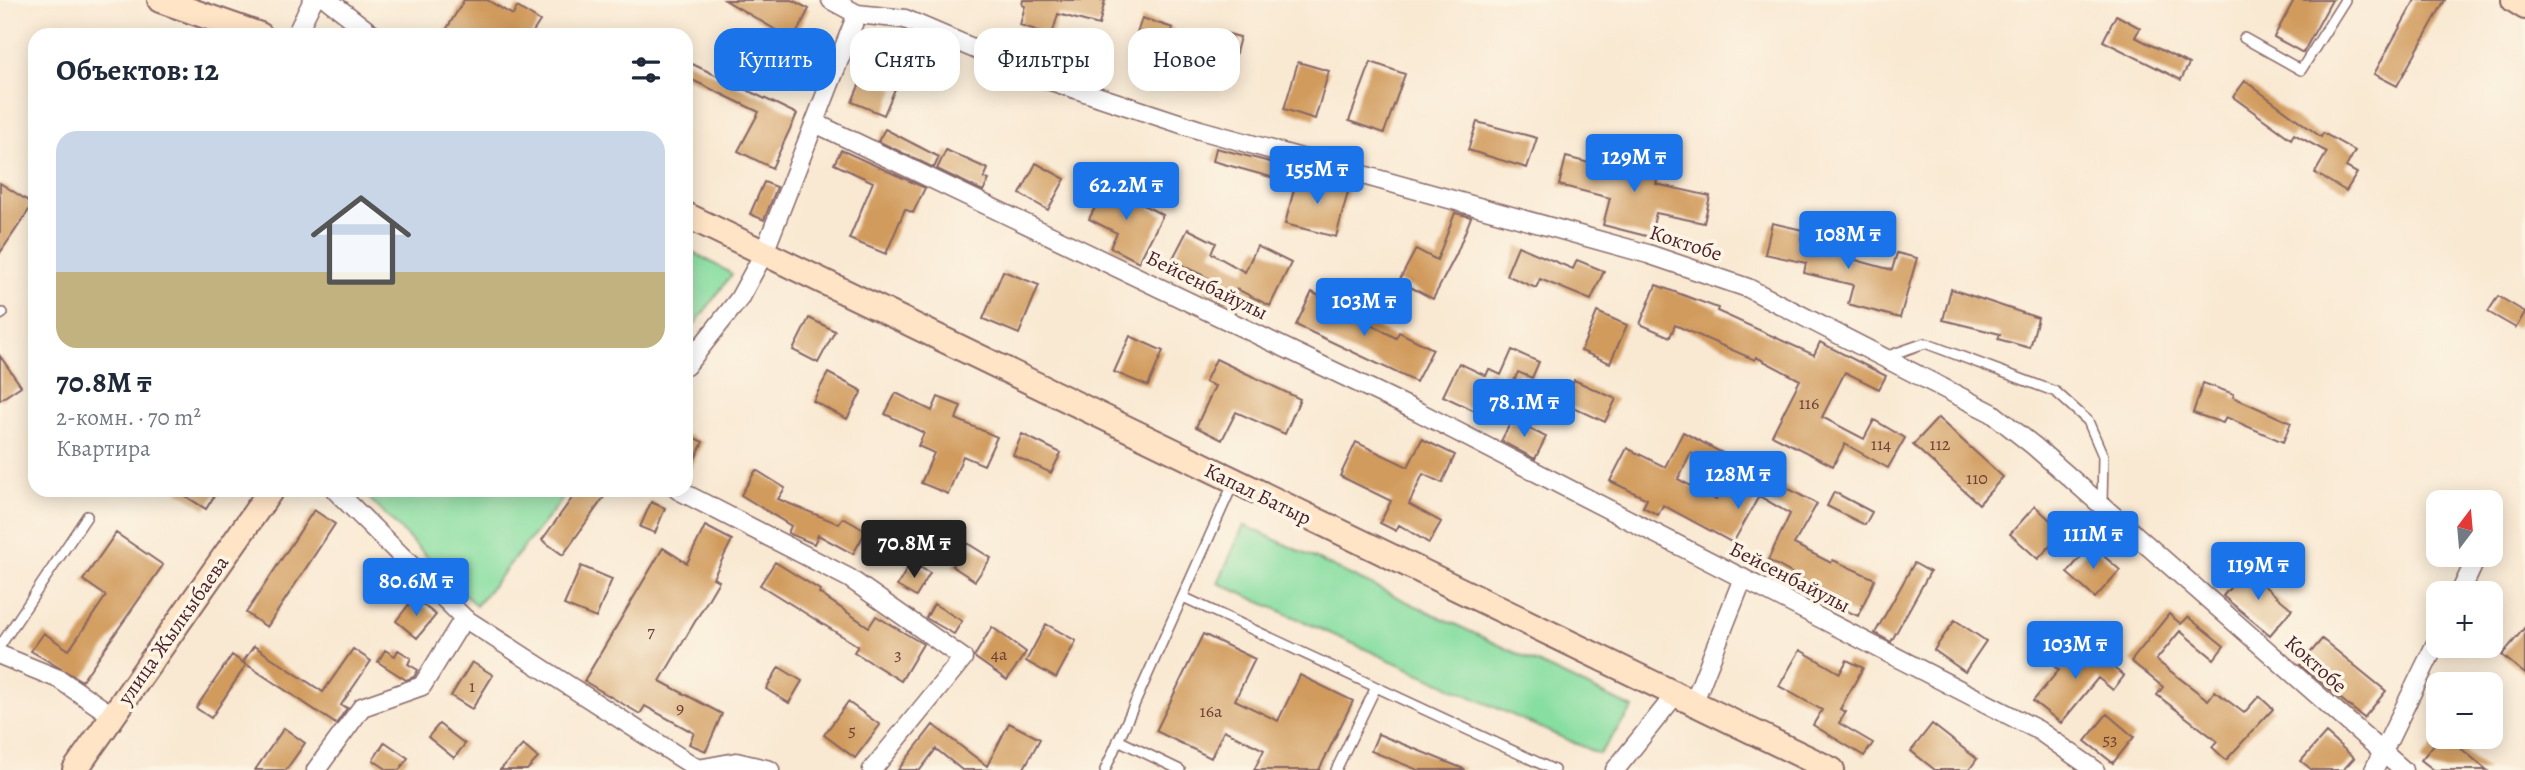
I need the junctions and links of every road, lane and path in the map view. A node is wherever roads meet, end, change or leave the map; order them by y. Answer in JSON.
{"nodes":[{"id":1,"x":160,"y":0,"type":"edge"},
{"id":2,"x":313,"y":0,"type":"edge"},
{"id":3,"x":328,"y":0,"type":"edge"},
{"id":4,"x":831,"y":0,"type":"edge"},
{"id":5,"x":2344,"y":0,"type":"edge"},
{"id":6,"x":2514,"y":0,"type":"edge"},
{"id":7,"x":2525,"y":7,"type":"edge"},
{"id":8,"x":857,"y":14,"type":"junction"},
{"id":9,"x":240,"y":28,"type":"edge"},
{"id":10,"x":299,"y":28,"type":"edge"},
{"id":11,"x":364,"y":28,"type":"edge"},
{"id":12,"x":2244,"y":38,"type":"dead end"},
{"id":13,"x":815,"y":123,"type":"junction"},
{"id":14,"x":693,"y":219,"type":"edge"},
{"id":15,"x":763,"y":255,"type":"junction"},
{"id":16,"x":693,"y":357,"type":"edge"},
{"id":17,"x":1885,"y":357,"type":"junction"},
{"id":18,"x":1234,"y":482,"type":"junction"},
{"id":19,"x":266,"y":497,"type":"edge"},
{"id":20,"x":342,"y":497,"type":"edge"},
{"id":21,"x":692,"y":497,"type":"edge"},
{"id":22,"x":2102,"y":505,"type":"junction"},
{"id":23,"x":87,"y":516,"type":"dead end"},
{"id":24,"x":1743,"y":578,"type":"junction"},
{"id":25,"x":1183,"y":597,"type":"junction"},
{"id":26,"x":464,"y":618,"type":"junction"},
{"id":27,"x":0,"y":646,"type":"edge"},
{"id":28,"x":0,"y":655,"type":"edge"},
{"id":29,"x":2429,"y":658,"type":"edge"},
{"id":30,"x":1376,"y":687,"type":"junction"},
{"id":31,"x":1684,"y":700,"type":"junction"},
{"id":32,"x":113,"y":716,"type":"junction"},
{"id":33,"x":1118,"y":740,"type":"junction"},
{"id":34,"x":2378,"y":762,"type":"edge"},
{"id":35,"x":1817,"y":766,"type":"edge"},
{"id":36,"x":75,"y":770,"type":"edge"},
{"id":37,"x":316,"y":770,"type":"edge"},
{"id":38,"x":698,"y":770,"type":"edge"},
{"id":39,"x":770,"y":770,"type":"edge"},
{"id":40,"x":872,"y":770,"type":"edge"},
{"id":41,"x":1105,"y":770,"type":"edge"},
{"id":42,"x":1180,"y":770,"type":"edge"},
{"id":43,"x":1336,"y":770,"type":"edge"},
{"id":44,"x":1554,"y":770,"type":"edge"},
{"id":45,"x":1615,"y":770,"type":"edge"},
{"id":46,"x":2095,"y":770,"type":"edge"},
{"id":47,"x":2403,"y":770,"type":"edge"}],
"edges":[{"from":1,"to":9,"type":"main road"},
{"from":2,"to":10,"type":"street"},
{"from":3,"to":11,"type":"street"},
{"from":4,"to":8,"type":"street","name":"Коктобе"},
{"from":5,"to":12,"type":"lane"},
{"from":6,"to":7,"type":"main road"},
{"from":8,"to":13,"type":"street"},
{"from":8,"to":17,"type":"street","name":"Коктобе"},
{"from":13,"to":15,"type":"street"},
{"from":13,"to":24,"type":"street","name":"Бейсенбайулы"},
{"from":14,"to":15,"type":"main road","name":"Капал Батыр"},
{"from":15,"to":16,"type":"street"},
{"from":15,"to":18,"type":"main road","name":"Капал Батыр"},
{"from":17,"to":22,"type":"street","name":"Коктобе"},
{"from":17,"to":22,"type":"lane"},
{"from":18,"to":25,"type":"lane"},
{"from":18,"to":31,"type":"main road","name":"Капал Батыр"},
{"from":19,"to":32,"type":"main road","name":"улица Жылкыбаева"},
{"from":20,"to":26,"type":"street"},
{"from":21,"to":40,"type":"street"},
{"from":22,"to":34,"type":"street","name":"Коктобе"},
{"from":23,"to":27,"type":"lane"},
{"from":24,"to":31,"type":"street"},
{"from":24,"to":46,"type":"street","name":"Бейсенбайулы"},
{"from":25,"to":30,"type":"lane"},
{"from":25,"to":33,"type":"lane"},
{"from":26,"to":37,"type":"street"},
{"from":26,"to":38,"type":"street"},
{"from":28,"to":32,"type":"street"},
{"from":29,"to":34,"type":"street"},
{"from":30,"to":43,"type":"lane"},
{"from":30,"to":44,"type":"lane"},
{"from":31,"to":35,"type":"main road","name":"Капал Батыр"},
{"from":31,"to":45,"type":"street"},
{"from":32,"to":36,"type":"main road","name":"улица Жылкыбаева"},
{"from":33,"to":41,"type":"lane"},
{"from":33,"to":42,"type":"lane"},
{"from":34,"to":47,"type":"street","name":"Коктобе"},
{"from":38,"to":39,"type":"street"}]}
